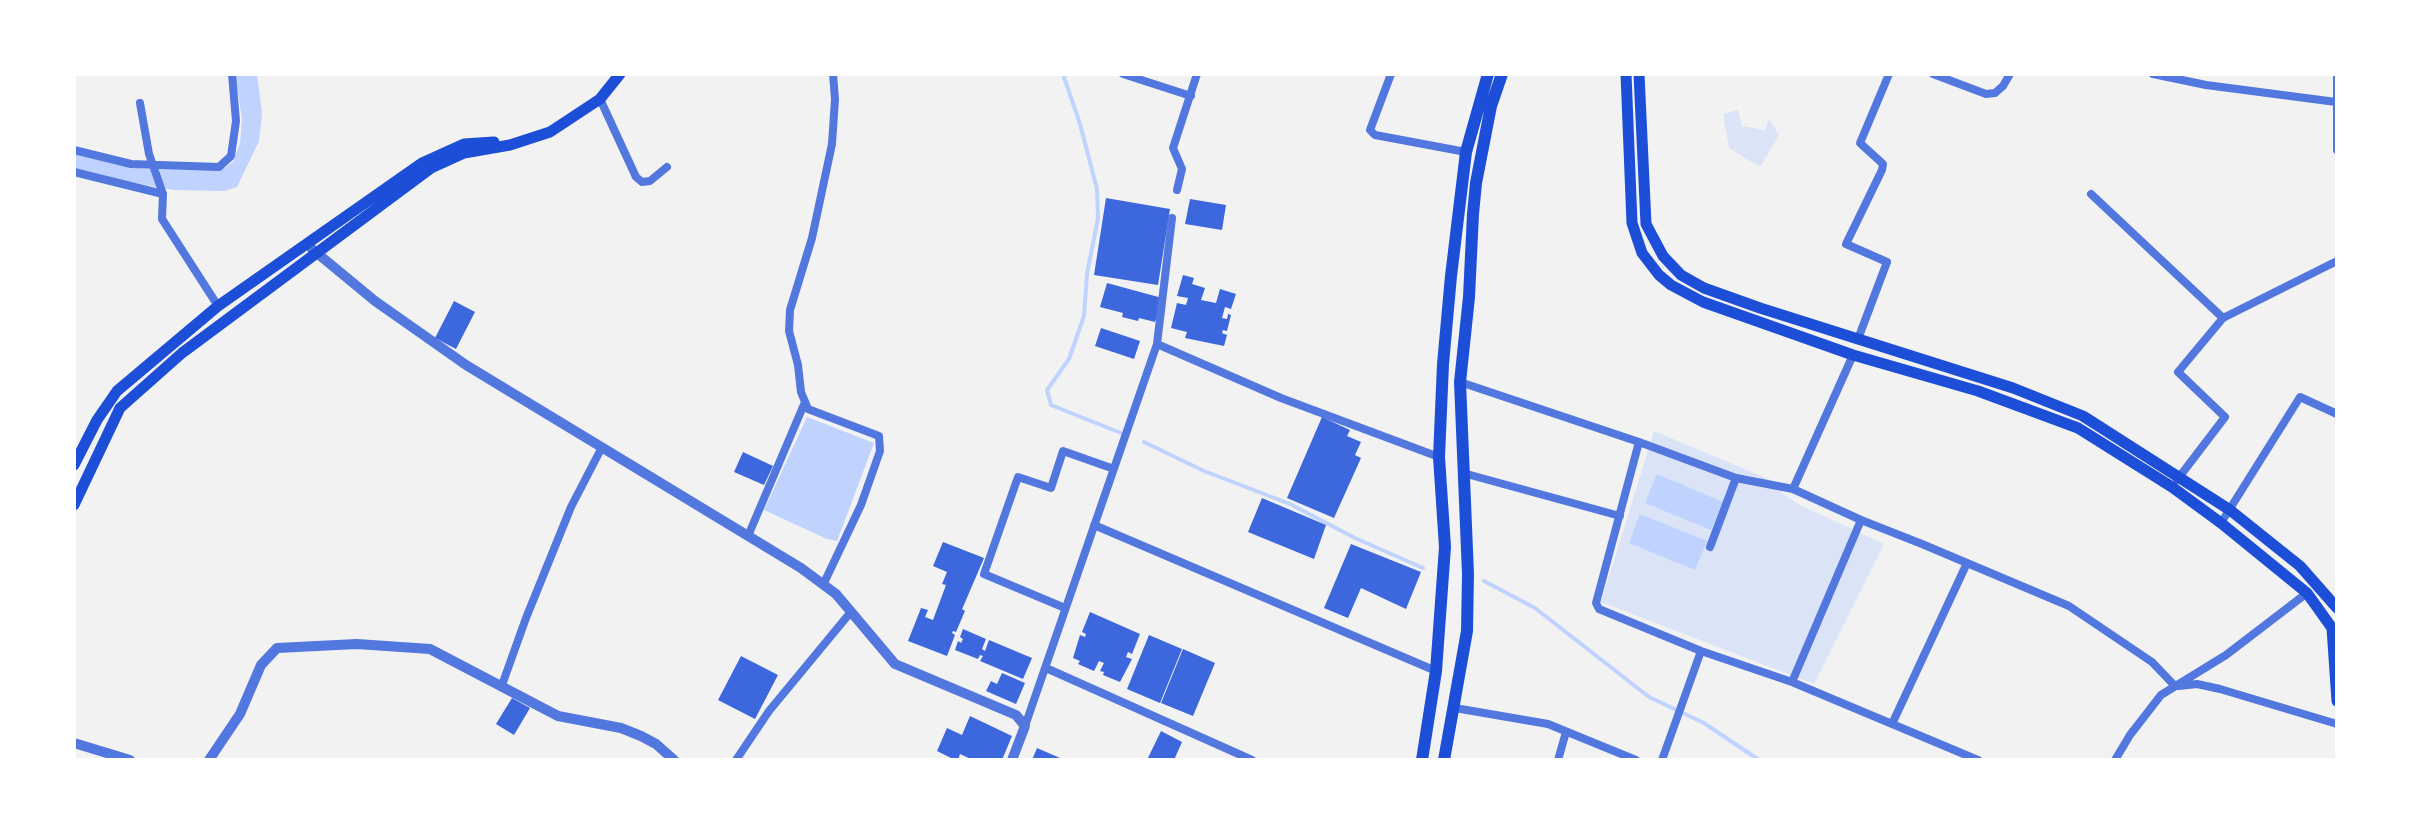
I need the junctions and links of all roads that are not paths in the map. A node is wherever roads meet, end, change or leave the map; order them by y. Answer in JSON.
{"nodes":[{"id":1,"x":232,"y":74,"type":"edge"},
{"id":2,"x":617,"y":74,"type":"edge"},
{"id":3,"x":833,"y":74,"type":"edge"},
{"id":4,"x":1123,"y":74,"type":"edge"},
{"id":5,"x":1197,"y":74,"type":"edge"},
{"id":6,"x":1391,"y":74,"type":"edge"},
{"id":7,"x":1488,"y":74,"type":"edge"},
{"id":8,"x":1502,"y":74,"type":"edge"},
{"id":9,"x":1626,"y":74,"type":"edge"},
{"id":10,"x":1639,"y":74,"type":"edge"},
{"id":11,"x":1889,"y":74,"type":"edge"},
{"id":12,"x":1933,"y":74,"type":"edge"},
{"id":13,"x":2010,"y":74,"type":"edge"},
{"id":14,"x":2153,"y":74,"type":"edge"},
{"id":15,"x":2337,"y":74,"type":"edge"},
{"id":16,"x":1191,"y":96,"type":"junction"},
{"id":17,"x":600,"y":99,"type":"junction"},
{"id":18,"x":2336,"y":102,"type":"edge"},
{"id":19,"x":140,"y":103,"type":"dead end"},
{"id":20,"x":74,"y":150,"type":"edge"},
{"id":21,"x":2337,"y":150,"type":"edge"},
{"id":22,"x":1466,"y":152,"type":"junction"},
{"id":23,"x":153,"y":165,"type":"junction"},
{"id":24,"x":667,"y":167,"type":"dead end"},
{"id":25,"x":74,"y":172,"type":"edge"},
{"id":26,"x":1177,"y":190,"type":"dead end"},
{"id":27,"x":163,"y":194,"type":"junction"},
{"id":28,"x":2091,"y":194,"type":"dead end"},
{"id":29,"x":1172,"y":218,"type":"dead end"},
{"id":30,"x":306,"y":244,"type":"junction"},
{"id":31,"x":317,"y":253,"type":"junction"},
{"id":32,"x":2337,"y":261,"type":"edge"},
{"id":33,"x":218,"y":306,"type":"junction"},
{"id":34,"x":2223,"y":318,"type":"junction"},
{"id":35,"x":1858,"y":339,"type":"junction"},
{"id":36,"x":1157,"y":344,"type":"junction"},
{"id":37,"x":1853,"y":355,"type":"junction"},
{"id":38,"x":1460,"y":382,"type":"junction"},
{"id":39,"x":805,"y":402,"type":"junction"},
{"id":40,"x":2337,"y":414,"type":"edge"},
{"id":41,"x":1639,"y":442,"type":"junction"},
{"id":42,"x":601,"y":449,"type":"junction"},
{"id":43,"x":77,"y":452,"type":"edge"},
{"id":44,"x":1439,"y":457,"type":"junction"},
{"id":45,"x":74,"y":465,"type":"edge"},
{"id":46,"x":1114,"y":469,"type":"junction"},
{"id":47,"x":1463,"y":473,"type":"junction"},
{"id":48,"x":1736,"y":478,"type":"junction"},
{"id":49,"x":2176,"y":482,"type":"junction"},
{"id":50,"x":1793,"y":489,"type":"junction"},
{"id":51,"x":74,"y":505,"type":"edge"},
{"id":52,"x":2230,"y":510,"type":"junction"},
{"id":53,"x":1620,"y":516,"type":"junction"},
{"id":54,"x":1861,"y":520,"type":"junction"},
{"id":55,"x":2221,"y":523,"type":"junction"},
{"id":56,"x":1094,"y":525,"type":"junction"},
{"id":57,"x":748,"y":536,"type":"junction"},
{"id":58,"x":1710,"y":547,"type":"dead end"},
{"id":59,"x":1967,"y":563,"type":"junction"},
{"id":60,"x":823,"y":585,"type":"junction"},
{"id":61,"x":2307,"y":593,"type":"junction"},
{"id":62,"x":1065,"y":608,"type":"junction"},
{"id":63,"x":2337,"y":608,"type":"edge"},
{"id":64,"x":850,"y":613,"type":"junction"},
{"id":65,"x":2335,"y":628,"type":"edge"},
{"id":66,"x":1701,"y":651,"type":"junction"},
{"id":67,"x":1046,"y":668,"type":"junction"},
{"id":68,"x":1436,"y":671,"type":"junction"},
{"id":69,"x":1792,"y":682,"type":"junction"},
{"id":70,"x":502,"y":685,"type":"junction"},
{"id":71,"x":2175,"y":686,"type":"junction"},
{"id":72,"x":2337,"y":701,"type":"edge"},
{"id":73,"x":1455,"y":708,"type":"junction"},
{"id":74,"x":1892,"y":724,"type":"junction"},
{"id":75,"x":2337,"y":724,"type":"edge"},
{"id":76,"x":1025,"y":726,"type":"junction"},
{"id":77,"x":1566,"y":732,"type":"junction"},
{"id":78,"x":74,"y":743,"type":"edge"},
{"id":79,"x":130,"y":760,"type":"edge"},
{"id":80,"x":209,"y":760,"type":"edge"},
{"id":81,"x":674,"y":760,"type":"edge"},
{"id":82,"x":736,"y":760,"type":"edge"},
{"id":83,"x":1012,"y":760,"type":"edge"},
{"id":84,"x":1252,"y":760,"type":"edge"},
{"id":85,"x":1422,"y":760,"type":"edge"},
{"id":86,"x":1444,"y":760,"type":"edge"},
{"id":87,"x":1558,"y":760,"type":"edge"},
{"id":88,"x":1636,"y":760,"type":"edge"},
{"id":89,"x":1662,"y":760,"type":"edge"},
{"id":90,"x":1978,"y":760,"type":"edge"},
{"id":91,"x":2115,"y":760,"type":"edge"}],
"edges":[{"from":1,"to":23,"type":"street"},
{"from":2,"to":17,"type":"main road"},
{"from":2,"to":30,"type":"main road"},
{"from":3,"to":39,"type":"street"},
{"from":4,"to":16,"type":"street"},
{"from":5,"to":16,"type":"street"},
{"from":6,"to":22,"type":"street"},
{"from":7,"to":22,"type":"main road"},
{"from":8,"to":38,"type":"main road"},
{"from":9,"to":37,"type":"main road"},
{"from":10,"to":35,"type":"main road"},
{"from":11,"to":35,"type":"street"},
{"from":12,"to":13,"type":"street"},
{"from":14,"to":18,"type":"street"},
{"from":15,"to":18,"type":"street"},
{"from":16,"to":26,"type":"street"},
{"from":17,"to":24,"type":"street"},
{"from":17,"to":31,"type":"main road"},
{"from":18,"to":21,"type":"street"},
{"from":19,"to":23,"type":"street"},
{"from":20,"to":23,"type":"street"},
{"from":22,"to":44,"type":"main road"},
{"from":23,"to":27,"type":"street"},
{"from":25,"to":27,"type":"street"},
{"from":27,"to":33,"type":"street"},
{"from":28,"to":34,"type":"street"},
{"from":29,"to":36,"type":"street"},
{"from":30,"to":31,"type":"street"},
{"from":30,"to":33,"type":"main road"},
{"from":31,"to":42,"type":"street"},
{"from":31,"to":51,"type":"main road"},
{"from":32,"to":34,"type":"street"},
{"from":33,"to":43,"type":"main road"},
{"from":34,"to":49,"type":"street"},
{"from":35,"to":49,"type":"main road"},
{"from":36,"to":44,"type":"street"},
{"from":36,"to":46,"type":"street"},
{"from":37,"to":49,"type":"main road"},
{"from":37,"to":50,"type":"street"},
{"from":38,"to":41,"type":"street"},
{"from":38,"to":47,"type":"main road"},
{"from":39,"to":57,"type":"street"},
{"from":39,"to":60,"type":"street"},
{"from":40,"to":52,"type":"street"},
{"from":41,"to":48,"type":"street"},
{"from":41,"to":53,"type":"street"},
{"from":42,"to":57,"type":"street"},
{"from":42,"to":70,"type":"street"},
{"from":43,"to":45,"type":"main road"},
{"from":44,"to":68,"type":"main road"},
{"from":46,"to":56,"type":"street"},
{"from":46,"to":62,"type":"street"},
{"from":47,"to":53,"type":"street"},
{"from":47,"to":73,"type":"main road"},
{"from":48,"to":50,"type":"street"},
{"from":48,"to":58,"type":"street"},
{"from":49,"to":52,"type":"main road"},
{"from":49,"to":55,"type":"main road"},
{"from":50,"to":54,"type":"street"},
{"from":52,"to":55,"type":"street"},
{"from":52,"to":63,"type":"main road"},
{"from":53,"to":66,"type":"street"},
{"from":54,"to":59,"type":"street"},
{"from":54,"to":69,"type":"street"},
{"from":55,"to":61,"type":"main road"},
{"from":56,"to":62,"type":"street"},
{"from":56,"to":68,"type":"street"},
{"from":57,"to":60,"type":"street"},
{"from":59,"to":71,"type":"street"},
{"from":59,"to":74,"type":"street"},
{"from":60,"to":64,"type":"street"},
{"from":61,"to":65,"type":"main road"},
{"from":61,"to":71,"type":"street"},
{"from":62,"to":67,"type":"street"},
{"from":64,"to":76,"type":"street"},
{"from":64,"to":82,"type":"street"},
{"from":65,"to":72,"type":"main road"},
{"from":66,"to":69,"type":"street"},
{"from":66,"to":89,"type":"street"},
{"from":67,"to":76,"type":"street"},
{"from":67,"to":84,"type":"street"},
{"from":68,"to":85,"type":"main road"},
{"from":69,"to":74,"type":"street"},
{"from":70,"to":80,"type":"street"},
{"from":70,"to":81,"type":"street"},
{"from":71,"to":75,"type":"street"},
{"from":71,"to":91,"type":"street"},
{"from":73,"to":77,"type":"street"},
{"from":73,"to":86,"type":"main road"},
{"from":74,"to":90,"type":"street"},
{"from":76,"to":83,"type":"street"},
{"from":77,"to":87,"type":"street"},
{"from":77,"to":88,"type":"street"},
{"from":78,"to":79,"type":"street"}]}
